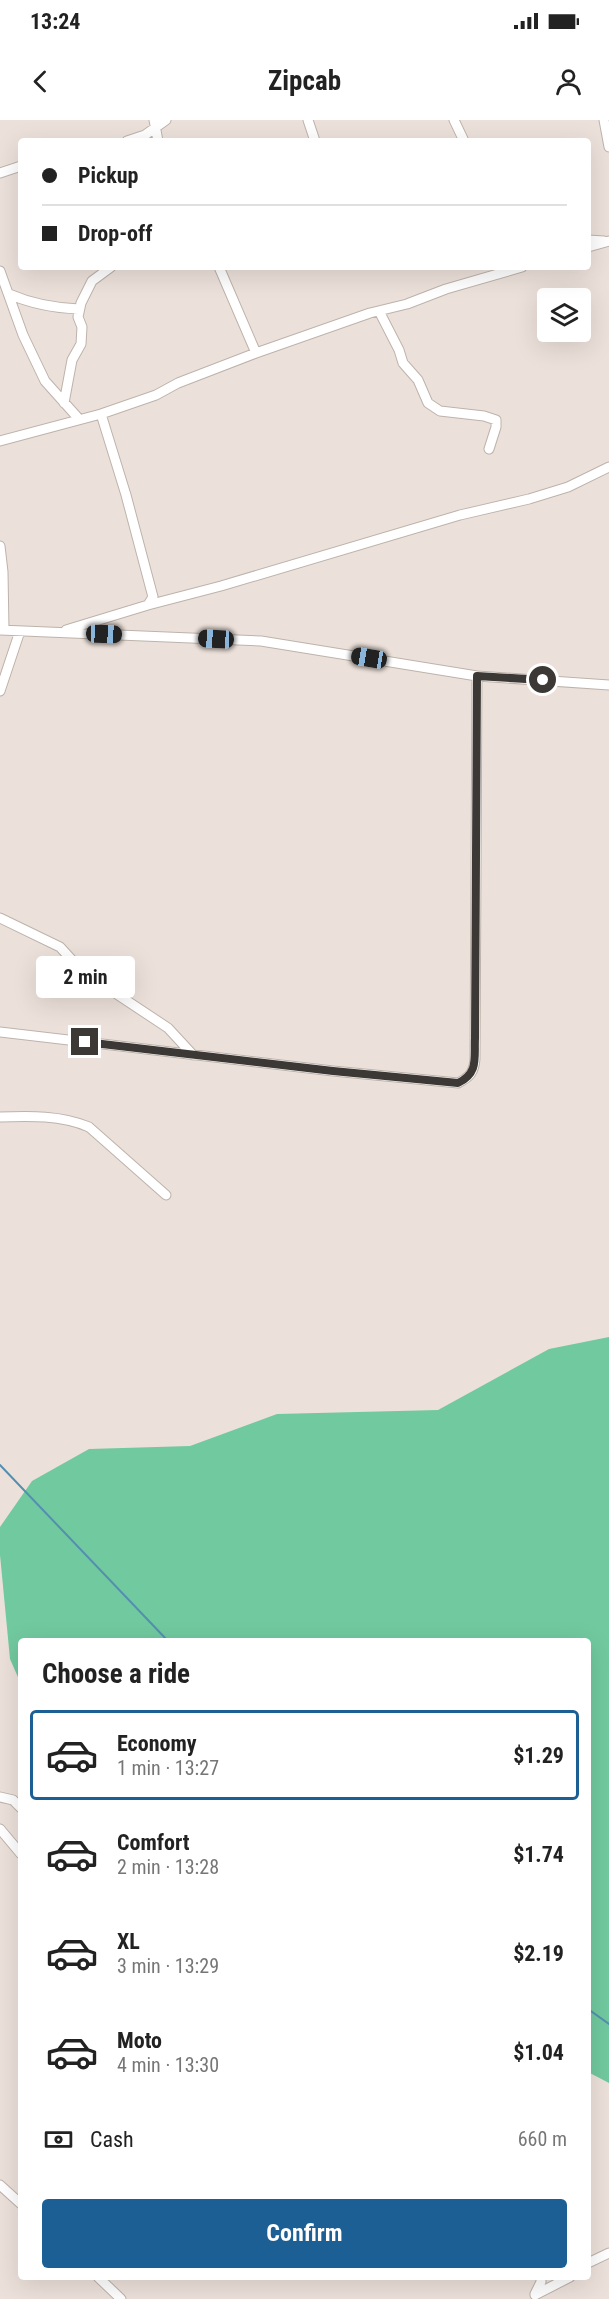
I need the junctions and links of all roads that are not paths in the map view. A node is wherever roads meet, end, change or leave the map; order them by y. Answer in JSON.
{"nodes":[{"id":1,"x":166,"y":120,"type":"edge"},
{"id":2,"x":308,"y":120,"type":"edge"},
{"id":3,"x":454,"y":120,"type":"edge"},
{"id":4,"x":604,"y":120,"type":"edge"},
{"id":5,"x":155,"y":123,"type":"edge"},
{"id":6,"x":136,"y":138,"type":"edge"},
{"id":7,"x":158,"y":138,"type":"edge"},
{"id":8,"x":314,"y":138,"type":"edge"},
{"id":9,"x":463,"y":138,"type":"edge"},
{"id":10,"x":609,"y":147,"type":"edge"},
{"id":11,"x":18,"y":167,"type":"edge"},
{"id":12,"x":0,"y":173,"type":"edge"},
{"id":13,"x":591,"y":240,"type":"edge"},
{"id":14,"x":591,"y":247,"type":"edge"},
{"id":15,"x":107,"y":270,"type":"edge"},
{"id":16,"x":220,"y":270,"type":"edge"},
{"id":17,"x":512,"y":270,"type":"edge"},
{"id":18,"x":0,"y":271,"type":"edge"},
{"id":19,"x":9,"y":294,"type":"junction"},
{"id":20,"x":80,"y":309,"type":"junction"},
{"id":21,"x":379,"y":311,"type":"junction"},
{"id":22,"x":256,"y":353,"type":"junction"},
{"id":23,"x":64,"y":403,"type":"junction"},
{"id":24,"x":101,"y":414,"type":"junction"},
{"id":25,"x":79,"y":420,"type":"junction"},
{"id":26,"x":0,"y":441,"type":"edge"},
{"id":27,"x":489,"y":449,"type":"dead end"},
{"id":28,"x":609,"y":467,"type":"edge"},
{"id":29,"x":0,"y":546,"type":"edge"},
{"id":30,"x":148,"y":605,"type":"junction"},
{"id":31,"x":2,"y":630,"type":"edge"},
{"id":32,"x":20,"y":631,"type":"junction"},
{"id":33,"x":60,"y":633,"type":"junction"},
{"id":34,"x":477,"y":676,"type":"junction"},
{"id":35,"x":609,"y":685,"type":"edge"},
{"id":36,"x":0,"y":691,"type":"edge"},
{"id":37,"x":0,"y":918,"type":"edge"},
{"id":38,"x":0,"y":1032,"type":"edge"},
{"id":39,"x":193,"y":1055,"type":"junction"},
{"id":40,"x":0,"y":1117,"type":"edge"},
{"id":41,"x":166,"y":1195,"type":"dead end"},
{"id":42,"x":0,"y":1797,"type":"edge"},
{"id":43,"x":18,"y":1805,"type":"edge"},
{"id":44,"x":0,"y":1830,"type":"edge"},
{"id":45,"x":18,"y":1851,"type":"edge"},
{"id":46,"x":0,"y":2185,"type":"edge"},
{"id":47,"x":18,"y":2202,"type":"edge"},
{"id":48,"x":609,"y":2253,"type":"edge"},
{"id":49,"x":591,"y":2262,"type":"edge"},
{"id":50,"x":101,"y":2280,"type":"edge"},
{"id":51,"x":541,"y":2280,"type":"edge"},
{"id":52,"x":564,"y":2280,"type":"edge"},
{"id":53,"x":532,"y":2297,"type":"edge"},
{"id":54,"x":121,"y":2299,"type":"edge"}],
"edges":[{"from":1,"to":5,"type":"street"},
{"from":2,"to":8,"type":"street"},
{"from":3,"to":9,"type":"street"},
{"from":4,"to":10,"type":"street"},
{"from":5,"to":6,"type":"street"},
{"from":5,"to":7,"type":"street"},
{"from":11,"to":12,"type":"street"},
{"from":13,"to":14,"type":"street"},
{"from":15,"to":20,"type":"street"},
{"from":16,"to":22,"type":"street"},
{"from":17,"to":21,"type":"street"},
{"from":18,"to":19,"type":"street"},
{"from":19,"to":20,"type":"street"},
{"from":19,"to":23,"type":"street"},
{"from":20,"to":23,"type":"street"},
{"from":21,"to":22,"type":"street"},
{"from":21,"to":27,"type":"street"},
{"from":22,"to":24,"type":"street"},
{"from":23,"to":25,"type":"street"},
{"from":24,"to":25,"type":"street"},
{"from":24,"to":30,"type":"street"},
{"from":25,"to":26,"type":"street"},
{"from":28,"to":30,"type":"street"},
{"from":29,"to":31,"type":"street"},
{"from":30,"to":33,"type":"street"},
{"from":31,"to":32,"type":"street"},
{"from":32,"to":33,"type":"street"},
{"from":32,"to":36,"type":"street"},
{"from":33,"to":34,"type":"street"},
{"from":34,"to":35,"type":"street"},
{"from":34,"to":39,"type":"street"},
{"from":37,"to":39,"type":"street"},
{"from":38,"to":39,"type":"street"},
{"from":40,"to":41,"type":"street"},
{"from":42,"to":43,"type":"street"},
{"from":44,"to":45,"type":"street"},
{"from":46,"to":47,"type":"street"},
{"from":48,"to":49,"type":"street"},
{"from":50,"to":54,"type":"street"},
{"from":51,"to":53,"type":"street"},
{"from":52,"to":53,"type":"street"}]}
